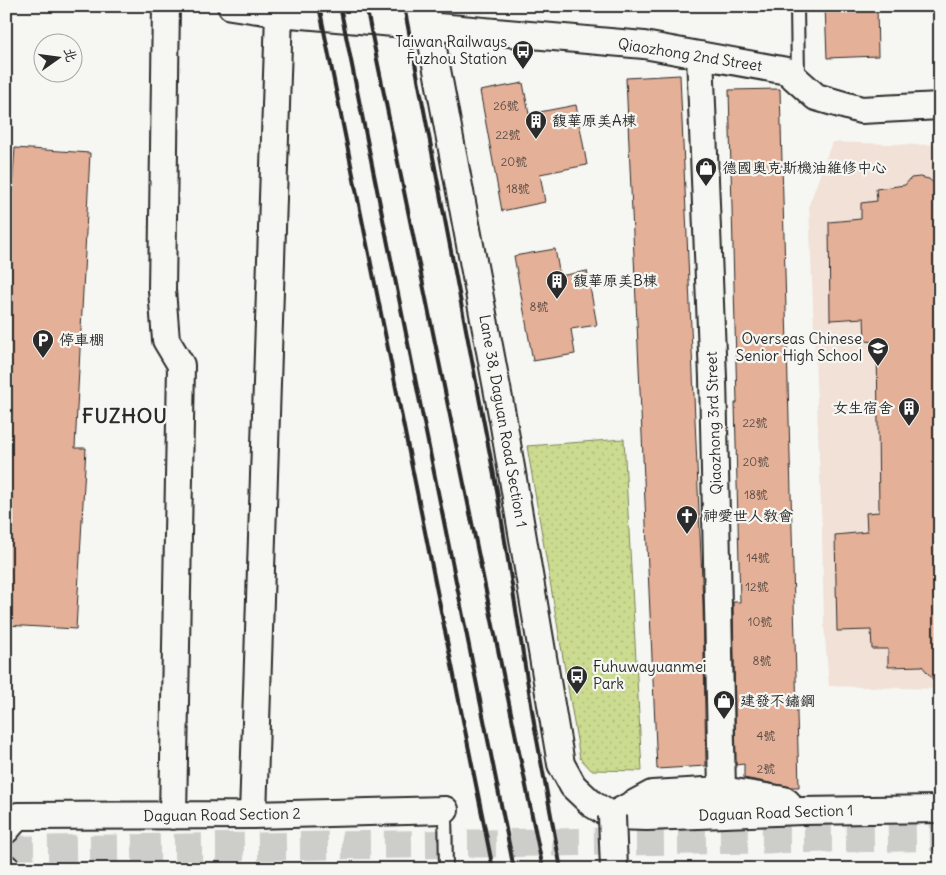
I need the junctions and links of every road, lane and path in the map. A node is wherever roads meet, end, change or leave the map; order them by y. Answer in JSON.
{"nodes":[{"id":1,"x":166,"y":6,"type":"edge"},
{"id":2,"x":231,"y":6,"type":"edge"},
{"id":3,"x":797,"y":6,"type":"edge"},
{"id":4,"x":279,"y":14,"type":"junction"},
{"id":5,"x":427,"y":17,"type":"edge"},
{"id":6,"x":700,"y":55,"type":"junction"},
{"id":7,"x":798,"y":81,"type":"junction"},
{"id":8,"x":940,"y":106,"type":"edge"},
{"id":9,"x":722,"y":790,"type":"junction"},
{"id":10,"x":940,"y":809,"type":"edge"},
{"id":11,"x":445,"y":810,"type":"joint"},
{"id":12,"x":802,"y":812,"type":"junction"},
{"id":13,"x":253,"y":815,"type":"junction"},
{"id":14,"x":173,"y":816,"type":"junction"},
{"id":15,"x":612,"y":816,"type":"junction"},
{"id":16,"x":6,"y":830,"type":"edge"},
{"id":17,"x":446,"y":869,"type":"edge"},
{"id":18,"x":614,"y":869,"type":"edge"}],
"edges":[{"from":1,"to":14,"type":"street"},
{"from":2,"to":4,"type":"street","name":"Qiaozhong 2nd Street"},
{"from":3,"to":7,"type":"lane"},
{"from":4,"to":5,"type":"street","name":"Qiaozhong 2nd Street"},
{"from":4,"to":13,"type":"street"},
{"from":5,"to":6,"type":"street","name":"Qiaozhong 2nd Street"},
{"from":5,"to":15,"type":"street","name":"Lane 38, Daguan Road Section 1"},
{"from":6,"to":7,"type":"street","name":"Qiaozhong 2nd Street"},
{"from":6,"to":9,"type":"street","name":"Qiaozhong 3rd Street"},
{"from":7,"to":8,"type":"street","name":"Qiaozhong 2nd Street"},
{"from":9,"to":12,"type":"street"},
{"from":9,"to":15,"type":"street"},
{"from":10,"to":12,"type":"street","name":"Daguan Road Section 1"},
{"from":11,"to":13,"type":"street","name":"Daguan Road Section 2"},
{"from":11,"to":17,"type":"lane"},
{"from":12,"to":15,"type":"street","name":"Daguan Road Section 1"},
{"from":13,"to":14,"type":"street","name":"Daguan Road Section 2"},
{"from":14,"to":16,"type":"street","name":"Daguan Road Section 2"},
{"from":15,"to":18,"type":"street","bridge":true}]}
